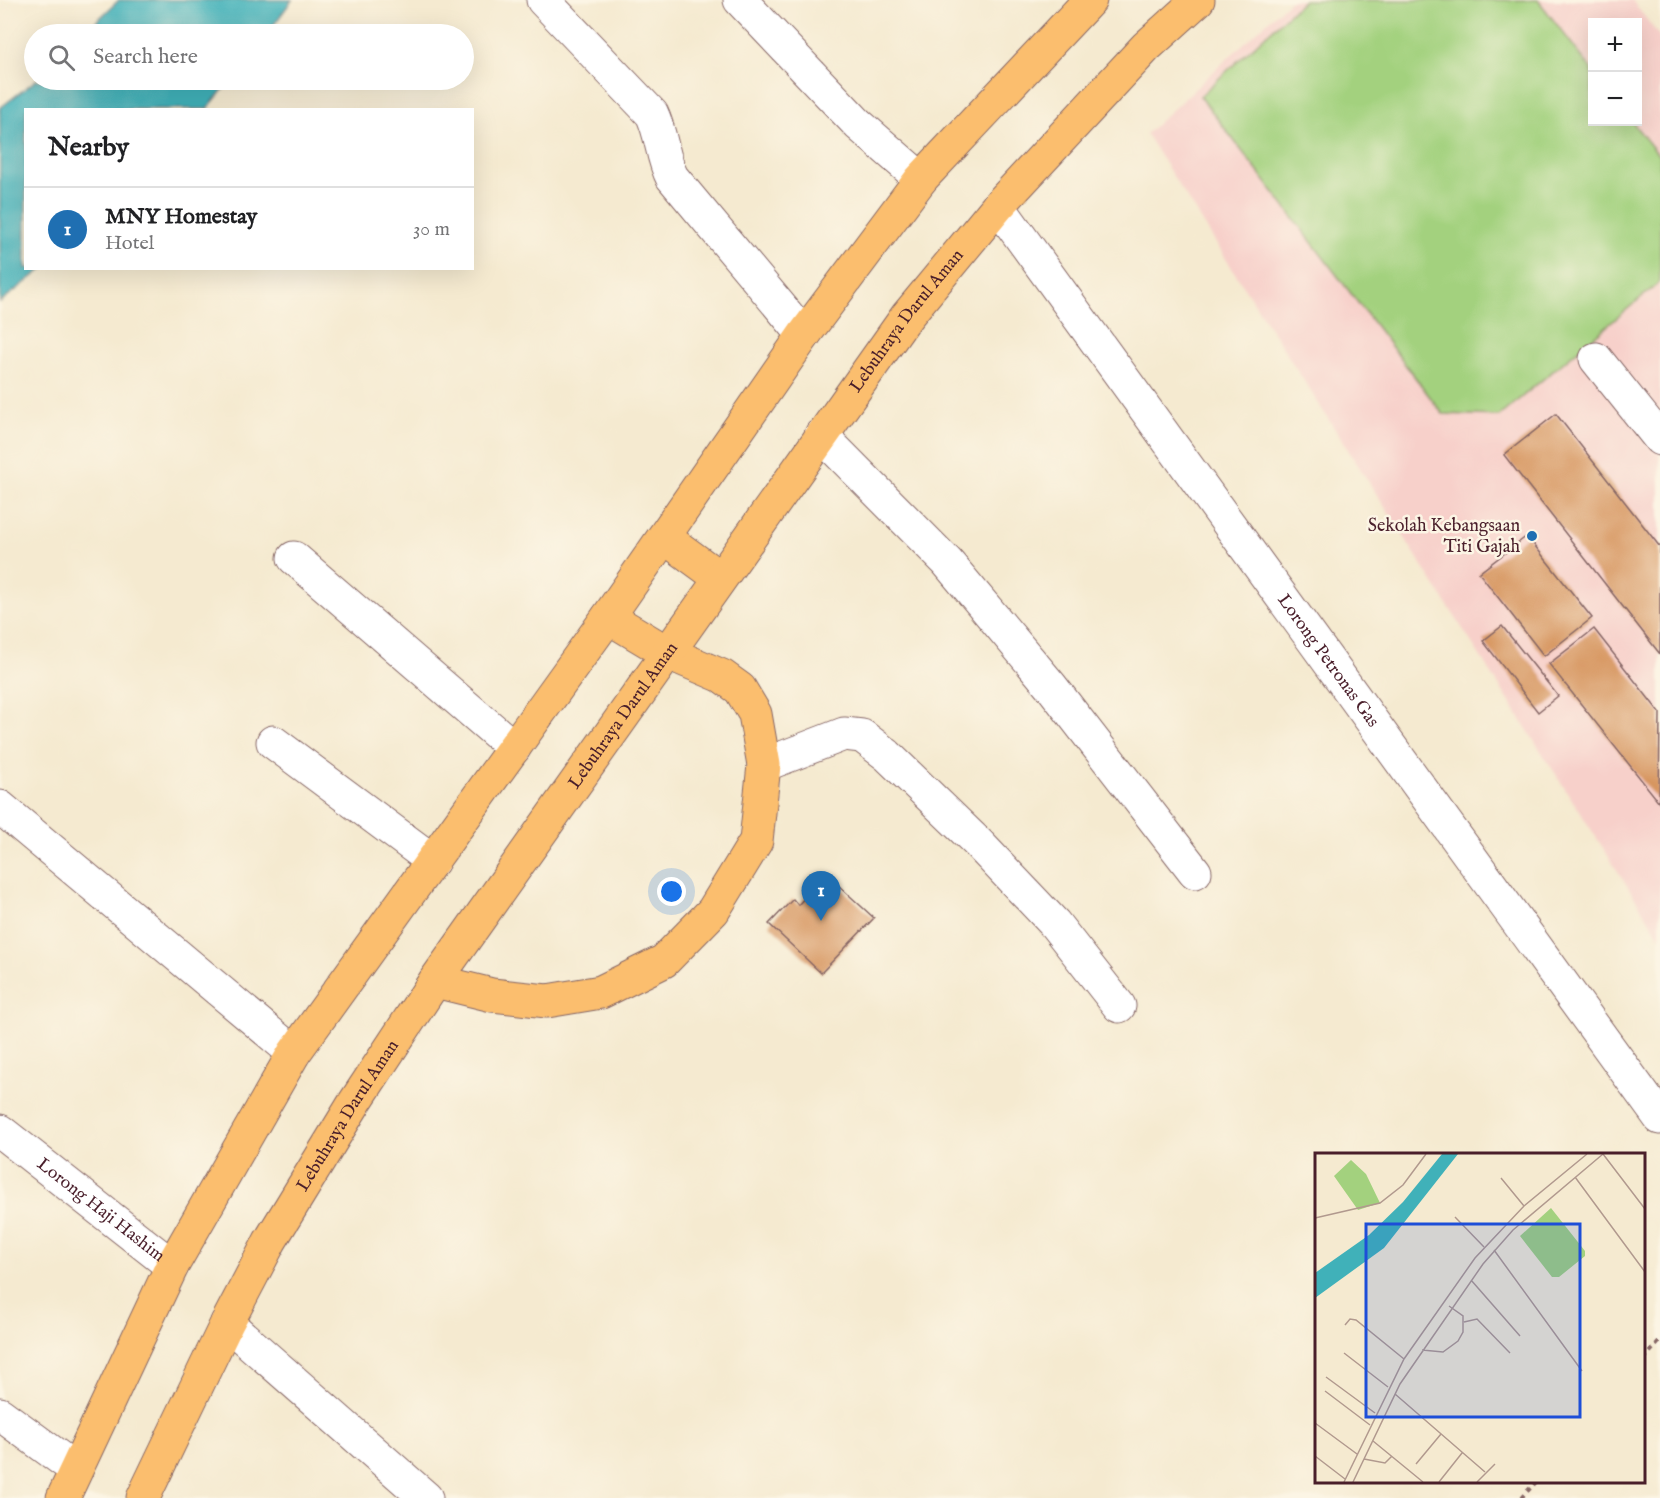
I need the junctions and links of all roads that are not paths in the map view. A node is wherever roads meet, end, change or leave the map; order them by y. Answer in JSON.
{"nodes":[{"id":1,"x":543,"y":0,"type":"edge"},
{"id":2,"x":740,"y":0,"type":"edge"},
{"id":3,"x":1090,"y":0,"type":"edge"},
{"id":4,"x":1198,"y":0,"type":"edge"},
{"id":5,"x":921,"y":179,"type":"junction"},
{"id":6,"x":998,"y":206,"type":"junction"},
{"id":7,"x":804,"y":335,"type":"junction"},
{"id":8,"x":1596,"y":360,"type":"dead end"},
{"id":9,"x":821,"y":435,"type":"junction"},
{"id":10,"x":1660,"y":439,"type":"edge"},
{"id":11,"x":664,"y":537,"type":"junction"},
{"id":12,"x":294,"y":558,"type":"dead end"},
{"id":13,"x":720,"y":578,"type":"junction"},
{"id":14,"x":608,"y":617,"type":"junction"},
{"id":15,"x":668,"y":653,"type":"junction"},
{"id":16,"x":273,"y":742,"type":"dead end"},
{"id":17,"x":514,"y":748,"type":"junction"},
{"id":18,"x":764,"y":765,"type":"junction"},
{"id":19,"x":0,"y":807,"type":"edge"},
{"id":20,"x":433,"y":861,"type":"junction"},
{"id":21,"x":1195,"y":872,"type":"dead end"},
{"id":22,"x":435,"y":981,"type":"junction"},
{"id":23,"x":1119,"y":1006,"type":"dead end"},
{"id":24,"x":294,"y":1053,"type":"junction"},
{"id":25,"x":1660,"y":1118,"type":"edge"},
{"id":26,"x":0,"y":1131,"type":"edge"},
{"id":27,"x":172,"y":1266,"type":"junction"},
{"id":28,"x":227,"y":1323,"type":"junction"},
{"id":29,"x":0,"y":1414,"type":"edge"},
{"id":30,"x":69,"y":1484,"type":"edge"},
{"id":31,"x":143,"y":1498,"type":"edge"},
{"id":32,"x":426,"y":1498,"type":"edge"}],
"edges":[{"from":1,"to":7,"type":"street"},
{"from":2,"to":5,"type":"street"},
{"from":3,"to":5,"type":"highway"},
{"from":4,"to":6,"type":"highway","name":"Lebuhraya Darul Aman"},
{"from":5,"to":7,"type":"highway"},
{"from":6,"to":9,"type":"highway","name":"Lebuhraya Darul Aman"},
{"from":6,"to":25,"type":"street","name":"Lorong Petronas Gas"},
{"from":7,"to":11,"type":"highway"},
{"from":8,"to":10,"type":"street"},
{"from":9,"to":13,"type":"highway","name":"Lebuhraya Darul Aman"},
{"from":9,"to":21,"type":"street"},
{"from":11,"to":13,"type":"highway"},
{"from":11,"to":14,"type":"highway"},
{"from":12,"to":17,"type":"street"},
{"from":13,"to":15,"type":"highway","name":"Lebuhraya Darul Aman"},
{"from":14,"to":15,"type":"highway"},
{"from":14,"to":17,"type":"highway"},
{"from":15,"to":18,"type":"highway"},
{"from":15,"to":22,"type":"highway","name":"Lebuhraya Darul Aman"},
{"from":16,"to":20,"type":"street"},
{"from":17,"to":20,"type":"highway"},
{"from":18,"to":22,"type":"highway"},
{"from":18,"to":23,"type":"street"},
{"from":19,"to":24,"type":"street"},
{"from":20,"to":24,"type":"highway"},
{"from":22,"to":28,"type":"highway","name":"Lebuhraya Darul Aman"},
{"from":24,"to":27,"type":"highway"},
{"from":26,"to":27,"type":"street","name":"Lorong Haji Hashim"},
{"from":27,"to":30,"type":"highway"},
{"from":28,"to":31,"type":"highway","name":"Lebuhraya Darul Aman"},
{"from":28,"to":32,"type":"street"},
{"from":29,"to":30,"type":"street"}]}
